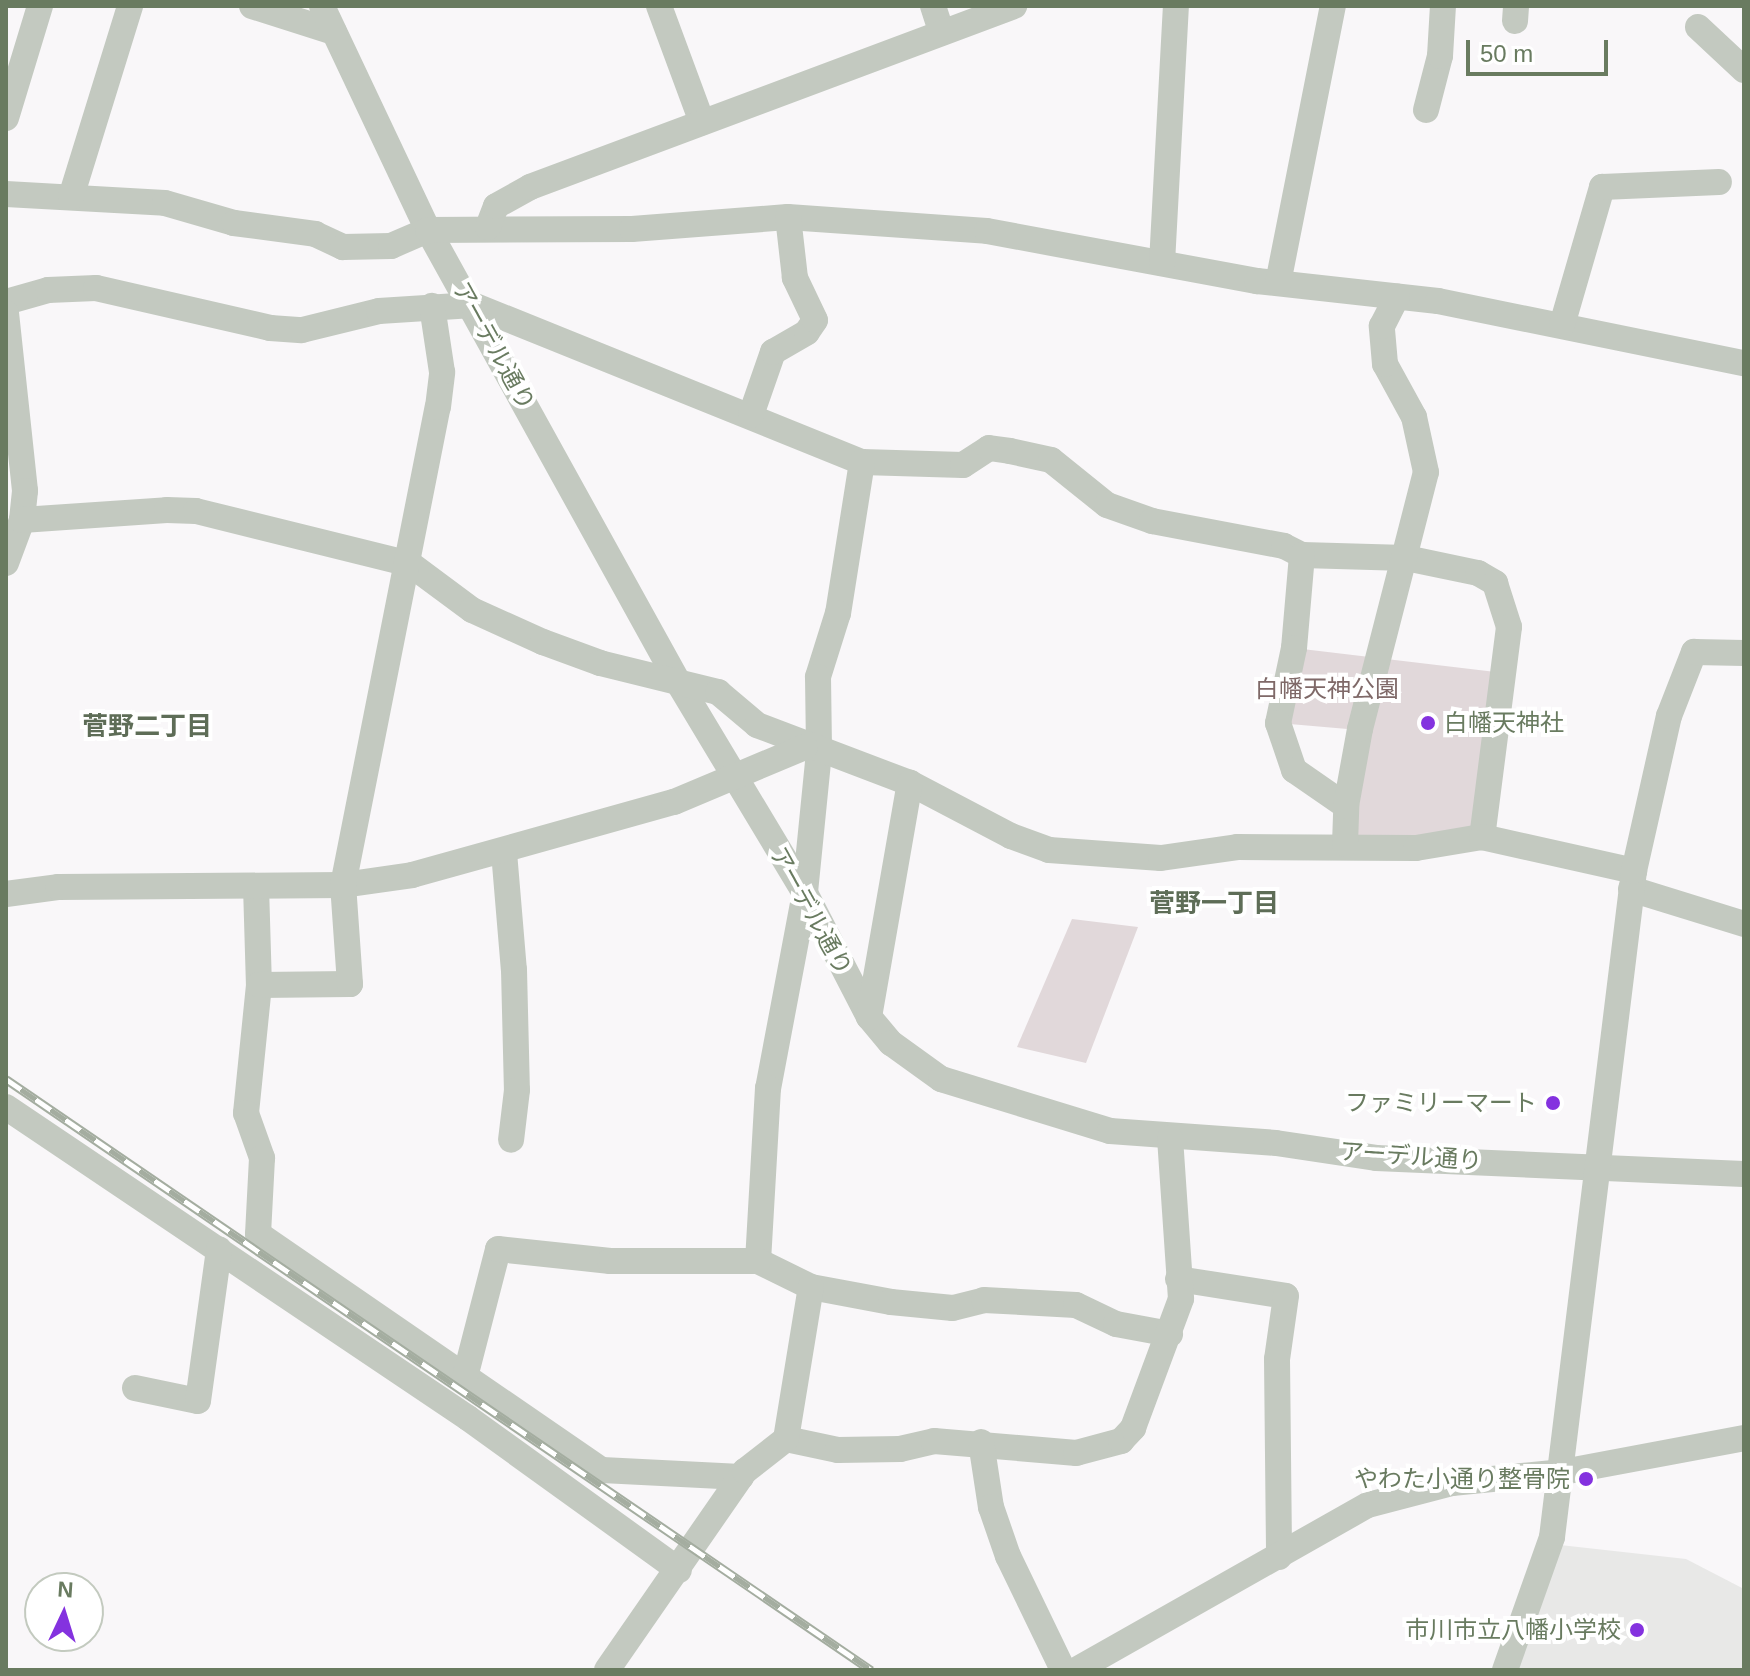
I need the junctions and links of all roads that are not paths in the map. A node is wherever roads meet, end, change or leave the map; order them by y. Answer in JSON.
{"nodes":[{"id":1,"x":40,"y":6,"type":"edge"},
{"id":2,"x":130,"y":6,"type":"edge"},
{"id":3,"x":252,"y":6,"type":"edge"},
{"id":4,"x":322,"y":6,"type":"edge"},
{"id":5,"x":659,"y":6,"type":"edge"},
{"id":6,"x":933,"y":6,"type":"edge"},
{"id":7,"x":1014,"y":6,"type":"edge"},
{"id":8,"x":1176,"y":6,"type":"edge"},
{"id":9,"x":1333,"y":6,"type":"edge"},
{"id":10,"x":1443,"y":6,"type":"edge"},
{"id":11,"x":1698,"y":27,"type":"dead end"},
{"id":12,"x":334,"y":32,"type":"junction"},
{"id":13,"x":942,"y":33,"type":"junction"},
{"id":14,"x":1744,"y":70,"type":"edge"},
{"id":15,"x":1426,"y":110,"type":"dead end"},
{"id":16,"x":6,"y":118,"type":"edge"},
{"id":17,"x":702,"y":122,"type":"junction"},
{"id":18,"x":1719,"y":182,"type":"dead end"},
{"id":19,"x":6,"y":194,"type":"edge"},
{"id":20,"x":71,"y":197,"type":"junction"},
{"id":21,"x":788,"y":217,"type":"junction"},
{"id":22,"x":488,"y":227,"type":"junction"},
{"id":23,"x":428,"y":230,"type":"junction"},
{"id":24,"x":1162,"y":263,"type":"junction"},
{"id":25,"x":1278,"y":283,"type":"junction"},
{"id":26,"x":1397,"y":297,"type":"junction"},
{"id":27,"x":6,"y":302,"type":"edge"},
{"id":28,"x":473,"y":305,"type":"junction"},
{"id":29,"x":432,"y":306,"type":"junction"},
{"id":30,"x":6,"y":313,"type":"edge"},
{"id":31,"x":1562,"y":325,"type":"junction"},
{"id":32,"x":1744,"y":363,"type":"edge"},
{"id":33,"x":751,"y":415,"type":"junction"},
{"id":34,"x":862,"y":462,"type":"junction"},
{"id":35,"x":22,"y":520,"type":"junction"},
{"id":36,"x":1302,"y":555,"type":"junction"},
{"id":37,"x":1406,"y":558,"type":"junction"},
{"id":38,"x":6,"y":563,"type":"edge"},
{"id":39,"x":410,"y":564,"type":"junction"},
{"id":40,"x":1744,"y":653,"type":"edge"},
{"id":41,"x":678,"y":682,"type":"junction"},
{"id":42,"x":812,"y":750,"type":"junction"},
{"id":43,"x":733,"y":777,"type":"junction"},
{"id":44,"x":910,"y":783,"type":"junction"},
{"id":45,"x":1346,"y":806,"type":"junction"},
{"id":46,"x":1482,"y":837,"type":"junction"},
{"id":47,"x":1345,"y":844,"type":"junction"},
{"id":48,"x":504,"y":852,"type":"junction"},
{"id":49,"x":1632,"y":880,"type":"junction"},
{"id":50,"x":343,"y":885,"type":"junction"},
{"id":51,"x":256,"y":886,"type":"junction"},
{"id":52,"x":805,"y":893,"type":"junction"},
{"id":53,"x":6,"y":894,"type":"edge"},
{"id":54,"x":1744,"y":924,"type":"edge"},
{"id":55,"x":259,"y":985,"type":"junction"},
{"id":56,"x":869,"y":1017,"type":"junction"},
{"id":57,"x":6,"y":1107,"type":"edge"},
{"id":58,"x":1170,"y":1138,"type":"junction"},
{"id":59,"x":511,"y":1140,"type":"dead end"},
{"id":60,"x":1595,"y":1165,"type":"junction"},
{"id":61,"x":1744,"y":1174,"type":"edge"},
{"id":62,"x":219,"y":1249,"type":"junction"},
{"id":63,"x":758,"y":1261,"type":"junction"},
{"id":64,"x":1178,"y":1279,"type":"junction"},
{"id":65,"x":811,"y":1287,"type":"junction"},
{"id":66,"x":1170,"y":1334,"type":"junction"},
{"id":67,"x":465,"y":1377,"type":"junction"},
{"id":68,"x":135,"y":1388,"type":"dead end"},
{"id":69,"x":1744,"y":1438,"type":"edge"},
{"id":70,"x":786,"y":1439,"type":"junction"},
{"id":71,"x":981,"y":1442,"type":"junction"},
{"id":72,"x":1563,"y":1472,"type":"junction"},
{"id":73,"x":741,"y":1477,"type":"junction"},
{"id":74,"x":1279,"y":1557,"type":"junction"},
{"id":75,"x":679,"y":1570,"type":"junction"},
{"id":76,"x":1091,"y":1666,"type":"edge"},
{"id":77,"x":607,"y":1670,"type":"edge"},
{"id":78,"x":1063,"y":1670,"type":"edge"},
{"id":79,"x":1505,"y":1670,"type":"edge"}],
"edges":[{"from":1,"to":16,"type":"street"},
{"from":2,"to":20,"type":"street"},
{"from":3,"to":12,"type":"street"},
{"from":4,"to":12,"type":"street","name":"アーデル通り"},
{"from":5,"to":17,"type":"street"},
{"from":6,"to":13,"type":"street"},
{"from":7,"to":13,"type":"street"},
{"from":8,"to":24,"type":"street"},
{"from":9,"to":25,"type":"street"},
{"from":10,"to":15,"type":"street"},
{"from":11,"to":14,"type":"street"},
{"from":12,"to":23,"type":"street","name":"アーデル通り"},
{"from":13,"to":17,"type":"street"},
{"from":17,"to":22,"type":"street"},
{"from":18,"to":31,"type":"street"},
{"from":19,"to":20,"type":"street"},
{"from":20,"to":23,"type":"street"},
{"from":21,"to":22,"type":"street"},
{"from":21,"to":24,"type":"street"},
{"from":21,"to":33,"type":"street"},
{"from":22,"to":23,"type":"street"},
{"from":23,"to":28,"type":"street","name":"アーデル通り"},
{"from":24,"to":25,"type":"street"},
{"from":25,"to":26,"type":"street"},
{"from":26,"to":31,"type":"street"},
{"from":26,"to":37,"type":"street"},
{"from":27,"to":29,"type":"street"},
{"from":28,"to":29,"type":"street"},
{"from":28,"to":33,"type":"street"},
{"from":28,"to":41,"type":"street","name":"アーデル通り"},
{"from":29,"to":39,"type":"street"},
{"from":30,"to":35,"type":"street"},
{"from":31,"to":32,"type":"street"},
{"from":33,"to":34,"type":"street"},
{"from":34,"to":36,"type":"street"},
{"from":34,"to":42,"type":"street"},
{"from":35,"to":38,"type":"street"},
{"from":35,"to":39,"type":"street"},
{"from":36,"to":37,"type":"street"},
{"from":36,"to":45,"type":"street"},
{"from":37,"to":45,"type":"street"},
{"from":37,"to":46,"type":"street"},
{"from":39,"to":41,"type":"street"},
{"from":39,"to":50,"type":"street"},
{"from":40,"to":49,"type":"street"},
{"from":41,"to":42,"type":"street"},
{"from":41,"to":43,"type":"street","name":"アーデル通り"},
{"from":42,"to":43,"type":"street"},
{"from":42,"to":44,"type":"street"},
{"from":42,"to":52,"type":"street"},
{"from":43,"to":48,"type":"street"},
{"from":43,"to":52,"type":"street","name":"アーデル通り"},
{"from":44,"to":47,"type":"street"},
{"from":44,"to":56,"type":"street"},
{"from":45,"to":47,"type":"street"},
{"from":46,"to":47,"type":"street"},
{"from":46,"to":49,"type":"street"},
{"from":48,"to":50,"type":"street"},
{"from":48,"to":59,"type":"street"},
{"from":49,"to":54,"type":"street"},
{"from":49,"to":60,"type":"street"},
{"from":50,"to":51,"type":"street"},
{"from":50,"to":55,"type":"street"},
{"from":51,"to":53,"type":"street"},
{"from":51,"to":55,"type":"street"},
{"from":52,"to":56,"type":"street","name":"アーデル通り"},
{"from":52,"to":63,"type":"street"},
{"from":55,"to":67,"type":"street"},
{"from":56,"to":58,"type":"street","name":"アーデル通り"},
{"from":57,"to":62,"type":"street"},
{"from":58,"to":60,"type":"street","name":"アーデル通り"},
{"from":58,"to":64,"type":"street"},
{"from":60,"to":61,"type":"street","name":"アーデル通り"},
{"from":60,"to":72,"type":"street"},
{"from":62,"to":68,"type":"street"},
{"from":62,"to":75,"type":"street"},
{"from":63,"to":65,"type":"street"},
{"from":63,"to":67,"type":"street"},
{"from":64,"to":66,"type":"street"},
{"from":64,"to":74,"type":"street"},
{"from":65,"to":66,"type":"street"},
{"from":65,"to":70,"type":"street"},
{"from":66,"to":71,"type":"street"},
{"from":67,"to":73,"type":"street"},
{"from":69,"to":72,"type":"street"},
{"from":70,"to":71,"type":"street"},
{"from":70,"to":73,"type":"street"},
{"from":71,"to":78,"type":"street"},
{"from":72,"to":74,"type":"street"},
{"from":72,"to":79,"type":"street"},
{"from":73,"to":75,"type":"street"},
{"from":74,"to":76,"type":"street"},
{"from":75,"to":77,"type":"street"}]}
